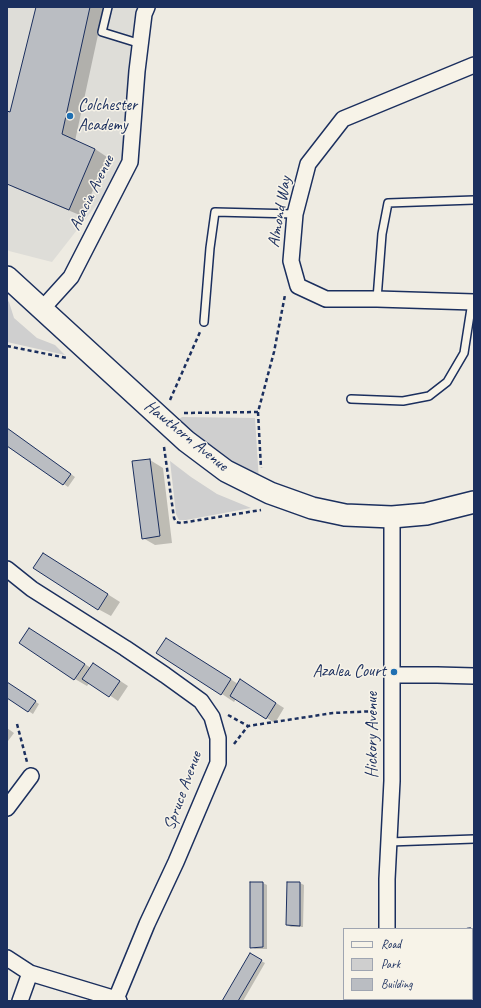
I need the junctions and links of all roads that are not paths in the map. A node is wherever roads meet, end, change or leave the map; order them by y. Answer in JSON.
{"nodes":[{"id":1,"x":108,"y":7,"type":"edge"},
{"id":2,"x":147,"y":7,"type":"edge"},
{"id":3,"x":141,"y":44,"type":"junction"},
{"id":4,"x":474,"y":65,"type":"edge"},
{"id":5,"x":474,"y":200,"type":"edge"},
{"id":6,"x":295,"y":214,"type":"junction"},
{"id":7,"x":7,"y":277,"type":"edge"},
{"id":8,"x":377,"y":299,"type":"junction"},
{"id":9,"x":473,"y":302,"type":"edge"},
{"id":10,"x":42,"y":309,"type":"junction"},
{"id":11,"x":204,"y":322,"type":"road end"},
{"id":12,"x":351,"y":399,"type":"dead end"},
{"id":13,"x":474,"y":502,"type":"edge"},
{"id":14,"x":392,"y":517,"type":"junction"},
{"id":15,"x":7,"y":569,"type":"edge"},
{"id":16,"x":392,"y":676,"type":"junction"},
{"id":17,"x":474,"y":676,"type":"edge"},
{"id":18,"x":31,"y":776,"type":"road end"},
{"id":19,"x":7,"y":808,"type":"edge"},
{"id":20,"x":474,"y":839,"type":"edge"},
{"id":21,"x":389,"y":842,"type":"junction"},
{"id":22,"x":388,"y":928,"type":"edge"},
{"id":23,"x":7,"y":958,"type":"edge"},
{"id":24,"x":30,"y":973,"type":"junction"},
{"id":25,"x":117,"y":1000,"type":"edge"},
{"id":26,"x":20,"y":1001,"type":"edge"}],
"edges":[{"from":1,"to":3,"type":"lane"},
{"from":2,"to":3,"type":"street","name":"Acacia Avenue"},
{"from":3,"to":10,"type":"street","name":"Acacia Avenue"},
{"from":4,"to":6,"type":"street","name":"Almond Way"},
{"from":5,"to":8,"type":"lane"},
{"from":6,"to":8,"type":"street","name":"Almond Way"},
{"from":6,"to":11,"type":"lane"},
{"from":7,"to":10,"type":"street","name":"Hawthorn Avenue"},
{"from":8,"to":9,"type":"street","name":"Almond Way"},
{"from":9,"to":12,"type":"lane"},
{"from":10,"to":14,"type":"street","name":"Hawthorn Avenue"},
{"from":13,"to":14,"type":"street","name":"Hawthorn Avenue"},
{"from":14,"to":16,"type":"street","name":"Hickory Avenue"},
{"from":15,"to":25,"type":"street","name":"Spruce Avenue"},
{"from":16,"to":17,"type":"street"},
{"from":16,"to":21,"type":"street","name":"Hickory Avenue"},
{"from":18,"to":19,"type":"street"},
{"from":20,"to":21,"type":"lane"},
{"from":21,"to":22,"type":"street","name":"Hickory Avenue"},
{"from":23,"to":24,"type":"street"},
{"from":24,"to":25,"type":"street"},
{"from":24,"to":26,"type":"street"}]}
